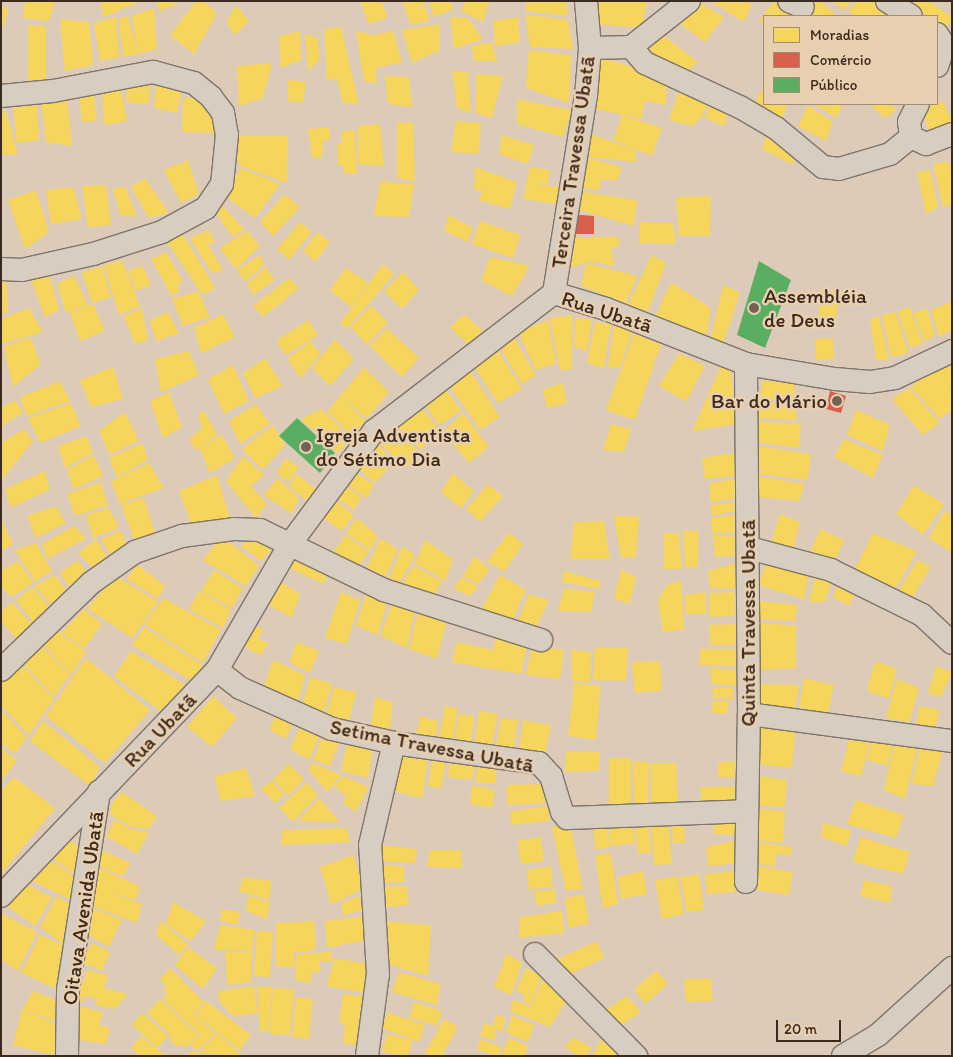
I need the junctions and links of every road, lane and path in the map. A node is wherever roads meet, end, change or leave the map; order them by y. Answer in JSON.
{"nodes":[{"id":1,"x":586,"y":1,"type":"edge"},
{"id":2,"x":689,"y":1,"type":"edge"},
{"id":3,"x":887,"y":1,"type":"edge"},
{"id":4,"x":909,"y":15,"type":"edge"},
{"id":5,"x":938,"y":36,"type":"edge"},
{"id":6,"x":631,"y":47,"type":"junction"},
{"id":7,"x":590,"y":48,"type":"junction"},
{"id":8,"x":938,"y":63,"type":"edge"},
{"id":9,"x":1,"y":96,"type":"edge"},
{"id":10,"x":918,"y":105,"type":"edge"},
{"id":11,"x":952,"y":134,"type":"edge"},
{"id":12,"x":911,"y":137,"type":"junction"},
{"id":13,"x":1,"y":269,"type":"edge"},
{"id":14,"x":554,"y":293,"type":"junction"},
{"id":15,"x":952,"y":351,"type":"edge"},
{"id":16,"x":746,"y":364,"type":"junction"},
{"id":17,"x":290,"y":544,"type":"junction"},
{"id":18,"x":749,"y":548,"type":"junction"},
{"id":19,"x":541,"y":640,"type":"dead end"},
{"id":20,"x":952,"y":643,"type":"edge"},
{"id":21,"x":1,"y":670,"type":"edge"},
{"id":22,"x":217,"y":670,"type":"junction"},
{"id":23,"x":749,"y":714,"type":"junction"},
{"id":24,"x":952,"y":741,"type":"edge"},
{"id":25,"x":394,"y":743,"type":"junction"},
{"id":26,"x":99,"y":791,"type":"junction"},
{"id":27,"x":747,"y":811,"type":"junction"},
{"id":28,"x":746,"y":882,"type":"dead end"},
{"id":29,"x":1,"y":896,"type":"edge"},
{"id":30,"x":534,"y":954,"type":"dead end"},
{"id":31,"x":952,"y":968,"type":"edge"},
{"id":32,"x":67,"y":1056,"type":"edge"},
{"id":33,"x":366,"y":1056,"type":"edge"},
{"id":34,"x":636,"y":1056,"type":"edge"},
{"id":35,"x":843,"y":1056,"type":"edge"}],
"edges":[{"from":1,"to":7,"type":"street","name":"Terceira Travessa Ubatã"},
{"from":2,"to":6,"type":"street"},
{"from":3,"to":4,"type":"street"},
{"from":5,"to":8,"type":"street"},
{"from":6,"to":7,"type":"street"},
{"from":6,"to":12,"type":"street"},
{"from":7,"to":14,"type":"street","name":"Terceira Travessa Ubatã"},
{"from":9,"to":13,"type":"street"},
{"from":10,"to":12,"type":"street"},
{"from":11,"to":12,"type":"street"},
{"from":14,"to":16,"type":"street","name":"Rua Ubatã"},
{"from":14,"to":17,"type":"street","name":"Rua Ubatã"},
{"from":15,"to":16,"type":"street","name":"Rua Ubatã"},
{"from":16,"to":18,"type":"street","name":"Quinta Travessa Ubatã"},
{"from":17,"to":19,"type":"street"},
{"from":17,"to":21,"type":"street"},
{"from":17,"to":22,"type":"street","name":"Rua Ubatã"},
{"from":18,"to":20,"type":"street"},
{"from":18,"to":23,"type":"street","name":"Quinta Travessa Ubatã"},
{"from":22,"to":25,"type":"street","name":"Setima Travessa Ubatã"},
{"from":22,"to":26,"type":"street","name":"Rua Ubatã"},
{"from":23,"to":24,"type":"street"},
{"from":23,"to":27,"type":"street","name":"Quinta Travessa Ubatã"},
{"from":25,"to":27,"type":"street","name":"Setima Travessa Ubatã"},
{"from":25,"to":33,"type":"street"},
{"from":26,"to":29,"type":"street","name":"Rua Ubatã"},
{"from":26,"to":32,"type":"street","name":"Oitava Avenida Ubatã"},
{"from":27,"to":28,"type":"street","name":"Quinta Travessa Ubatã"},
{"from":30,"to":34,"type":"street"},
{"from":31,"to":35,"type":"street"}]}
